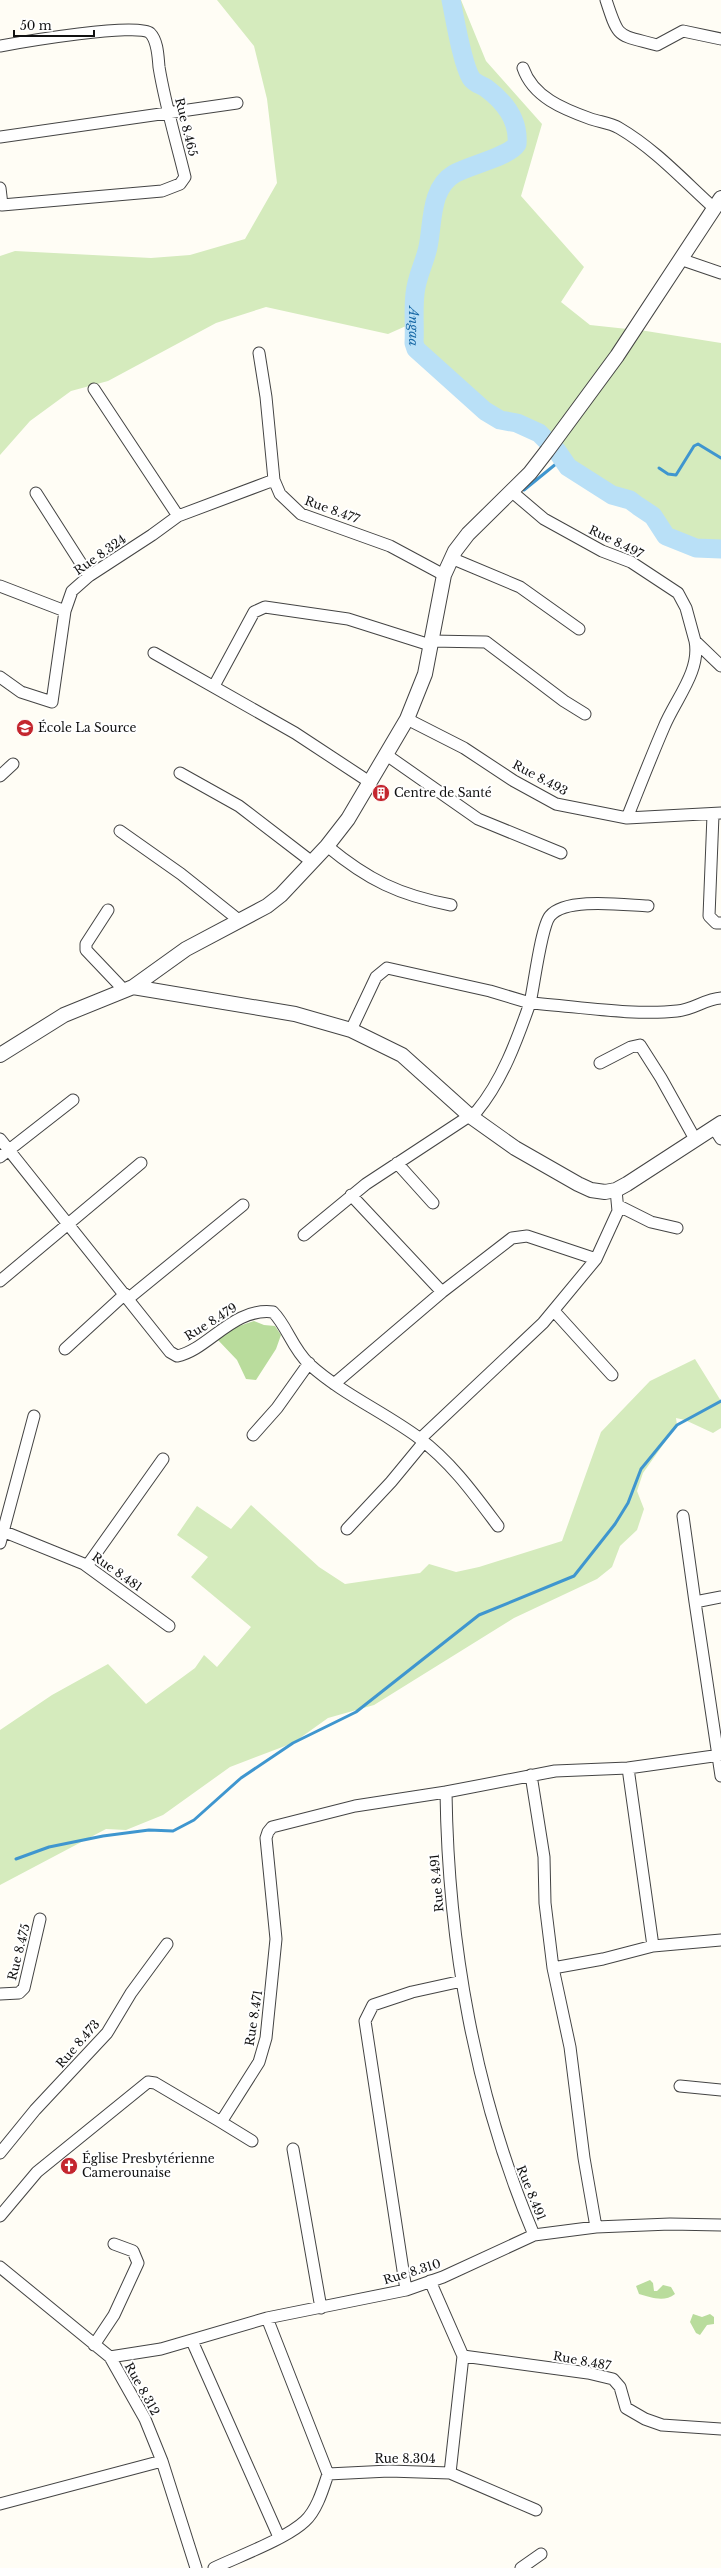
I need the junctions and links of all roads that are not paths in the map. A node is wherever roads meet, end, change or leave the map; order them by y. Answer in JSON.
{"nodes":[{"id":1,"x":606,"y":0,"type":"edge"},
{"id":2,"x":721,"y":39,"type":"edge"},
{"id":3,"x":0,"y":46,"type":"edge"},
{"id":4,"x":523,"y":68,"type":"dead end"},
{"id":5,"x":237,"y":104,"type":"dead end"},
{"id":6,"x":170,"y":114,"type":"junction"},
{"id":7,"x":0,"y":137,"type":"edge"},
{"id":8,"x":0,"y":188,"type":"edge"},
{"id":9,"x":718,"y":203,"type":"edge"},
{"id":10,"x":680,"y":259,"type":"junction"},
{"id":11,"x":721,"y":273,"type":"edge"},
{"id":12,"x":259,"y":353,"type":"dead end"},
{"id":13,"x":94,"y":389,"type":"dead end"},
{"id":14,"x":274,"y":480,"type":"junction"},
{"id":15,"x":511,"y":491,"type":"junction"},
{"id":16,"x":36,"y":493,"type":"dead end"},
{"id":17,"x":178,"y":516,"type":"junction"},
{"id":18,"x":451,"y":558,"type":"junction"},
{"id":19,"x":444,"y":575,"type":"junction"},
{"id":20,"x":89,"y":576,"type":"junction"},
{"id":21,"x":0,"y":586,"type":"edge"},
{"id":22,"x":65,"y":611,"type":"junction"},
{"id":23,"x":579,"y":629,"type":"dead end"},
{"id":24,"x":695,"y":641,"type":"junction"},
{"id":25,"x":431,"y":643,"type":"junction"},
{"id":26,"x":154,"y":653,"type":"dead end"},
{"id":27,"x":721,"y":666,"type":"edge"},
{"id":28,"x":0,"y":677,"type":"edge"},
{"id":29,"x":214,"y":686,"type":"junction"},
{"id":30,"x":585,"y":714,"type":"dead end"},
{"id":31,"x":407,"y":718,"type":"junction"},
{"id":32,"x":388,"y":756,"type":"junction"},
{"id":33,"x":13,"y":764,"type":"dead end"},
{"id":34,"x":180,"y":773,"type":"dead end"},
{"id":35,"x":0,"y":776,"type":"edge"},
{"id":36,"x":371,"y":783,"type":"junction"},
{"id":37,"x":717,"y":814,"type":"edge"},
{"id":38,"x":627,"y":818,"type":"junction"},
{"id":39,"x":120,"y":831,"type":"dead end"},
{"id":40,"x":327,"y":846,"type":"junction"},
{"id":41,"x":561,"y":853,"type":"dead end"},
{"id":42,"x":312,"y":862,"type":"junction"},
{"id":43,"x":450,"y":905,"type":"dead end"},
{"id":44,"x":648,"y":906,"type":"dead end"},
{"id":45,"x":108,"y":910,"type":"dead end"},
{"id":46,"x":240,"y":921,"type":"junction"},
{"id":47,"x":721,"y":923,"type":"edge"},
{"id":48,"x":129,"y":989,"type":"junction"},
{"id":49,"x":721,"y":998,"type":"edge"},
{"id":50,"x":530,"y":1003,"type":"junction"},
{"id":51,"x":351,"y":1030,"type":"junction"},
{"id":52,"x":0,"y":1054,"type":"edge"},
{"id":53,"x":600,"y":1063,"type":"dead end"},
{"id":54,"x":73,"y":1100,"type":"dead end"},
{"id":55,"x":470,"y":1116,"type":"junction"},
{"id":56,"x":719,"y":1130,"type":"edge"},
{"id":57,"x":0,"y":1139,"type":"edge"},
{"id":58,"x":695,"y":1139,"type":"junction"},
{"id":59,"x":4,"y":1154,"type":"edge"},
{"id":60,"x":141,"y":1162,"type":"dead end"},
{"id":61,"x":397,"y":1164,"type":"junction"},
{"id":62,"x":616,"y":1190,"type":"junction"},
{"id":63,"x":351,"y":1195,"type":"junction"},
{"id":64,"x":433,"y":1203,"type":"dead end"},
{"id":65,"x":242,"y":1205,"type":"dead end"},
{"id":66,"x":619,"y":1206,"type":"junction"},
{"id":67,"x":66,"y":1224,"type":"junction"},
{"id":68,"x":677,"y":1228,"type":"dead end"},
{"id":69,"x":304,"y":1235,"type":"dead end"},
{"id":70,"x":596,"y":1259,"type":"junction"},
{"id":71,"x":0,"y":1281,"type":"edge"},
{"id":72,"x":442,"y":1292,"type":"junction"},
{"id":73,"x":127,"y":1296,"type":"junction"},
{"id":74,"x":554,"y":1311,"type":"junction"},
{"id":75,"x":65,"y":1349,"type":"dead end"},
{"id":76,"x":309,"y":1363,"type":"junction"},
{"id":77,"x":612,"y":1375,"type":"dead end"},
{"id":78,"x":334,"y":1384,"type":"junction"},
{"id":79,"x":34,"y":1416,"type":"dead end"},
{"id":80,"x":253,"y":1435,"type":"dead end"},
{"id":81,"x":422,"y":1441,"type":"junction"},
{"id":82,"x":163,"y":1459,"type":"dead end"},
{"id":83,"x":682,"y":1516,"type":"dead end"},
{"id":84,"x":498,"y":1526,"type":"dead end"},
{"id":85,"x":2,"y":1530,"type":"edge"},
{"id":86,"x":347,"y":1530,"type":"dead end"},
{"id":87,"x":0,"y":1543,"type":"edge"},
{"id":88,"x":87,"y":1566,"type":"junction"},
{"id":89,"x":721,"y":1597,"type":"edge"},
{"id":90,"x":695,"y":1602,"type":"junction"},
{"id":91,"x":169,"y":1626,"type":"dead end"},
{"id":92,"x":720,"y":1755,"type":"edge"},
{"id":93,"x":628,"y":1768,"type":"junction"},
{"id":94,"x":531,"y":1775,"type":"junction"},
{"id":95,"x":721,"y":1776,"type":"edge"},
{"id":96,"x":446,"y":1792,"type":"junction"},
{"id":97,"x":40,"y":1919,"type":"dead end"},
{"id":98,"x":721,"y":1940,"type":"edge"},
{"id":99,"x":167,"y":1944,"type":"dead end"},
{"id":100,"x":653,"y":1946,"type":"junction"},
{"id":101,"x":553,"y":1968,"type":"junction"},
{"id":102,"x":462,"y":1981,"type":"junction"},
{"id":103,"x":0,"y":1994,"type":"edge"},
{"id":104,"x":680,"y":2086,"type":"dead end"},
{"id":105,"x":721,"y":2090,"type":"edge"},
{"id":106,"x":221,"y":2122,"type":"junction"},
{"id":107,"x":252,"y":2141,"type":"dead end"},
{"id":108,"x":292,"y":2149,"type":"dead end"},
{"id":109,"x":0,"y":2153,"type":"edge"},
{"id":110,"x":0,"y":2216,"type":"edge"},
{"id":111,"x":721,"y":2225,"type":"edge"},
{"id":112,"x":596,"y":2226,"type":"junction"},
{"id":113,"x":534,"y":2235,"type":"junction"},
{"id":114,"x":114,"y":2244,"type":"dead end"},
{"id":115,"x":0,"y":2268,"type":"edge"},
{"id":116,"x":430,"y":2281,"type":"junction"},
{"id":117,"x":406,"y":2290,"type":"junction"},
{"id":118,"x":321,"y":2308,"type":"junction"},
{"id":119,"x":267,"y":2318,"type":"junction"},
{"id":120,"x":192,"y":2341,"type":"junction"},
{"id":121,"x":94,"y":2345,"type":"junction"},
{"id":122,"x":463,"y":2356,"type":"junction"},
{"id":123,"x":110,"y":2357,"type":"junction"},
{"id":124,"x":721,"y":2429,"type":"edge"},
{"id":125,"x":162,"y":2461,"type":"junction"},
{"id":126,"x":450,"y":2473,"type":"junction"},
{"id":127,"x":328,"y":2474,"type":"junction"},
{"id":128,"x":0,"y":2504,"type":"edge"},
{"id":129,"x":536,"y":2510,"type":"dead end"},
{"id":130,"x":279,"y":2537,"type":"junction"},
{"id":131,"x":541,"y":2554,"type":"dead end"},
{"id":132,"x":196,"y":2568,"type":"edge"},
{"id":133,"x":214,"y":2568,"type":"edge"},
{"id":134,"x":521,"y":2568,"type":"edge"}],
"edges":[{"from":1,"to":2,"type":"street"},
{"from":3,"to":6,"type":"street","name":"Rue 8.465"},
{"from":4,"to":9,"type":"street"},
{"from":5,"to":6,"type":"street"},
{"from":6,"to":7,"type":"street"},
{"from":6,"to":8,"type":"street","name":"Rue 8.465"},
{"from":9,"to":10,"type":"street"},
{"from":10,"to":11,"type":"street"},
{"from":10,"to":15,"type":"street"},
{"from":12,"to":14,"type":"street","name":"Rue 8.477"},
{"from":13,"to":17,"type":"street"},
{"from":14,"to":17,"type":"street","name":"Rue 8.324"},
{"from":14,"to":19,"type":"street","name":"Rue 8.477"},
{"from":15,"to":18,"type":"street"},
{"from":15,"to":24,"type":"street","name":"Rue 8.497"},
{"from":16,"to":20,"type":"street"},
{"from":17,"to":20,"type":"street","name":"Rue 8.324"},
{"from":18,"to":19,"type":"street"},
{"from":18,"to":23,"type":"street"},
{"from":19,"to":25,"type":"street"},
{"from":20,"to":22,"type":"street","name":"Rue 8.324"},
{"from":21,"to":22,"type":"street"},
{"from":22,"to":28,"type":"street","name":"Rue 8.324"},
{"from":24,"to":27,"type":"street"},
{"from":24,"to":38,"type":"street"},
{"from":25,"to":29,"type":"street"},
{"from":25,"to":30,"type":"street"},
{"from":25,"to":31,"type":"street"},
{"from":26,"to":29,"type":"street"},
{"from":29,"to":36,"type":"street"},
{"from":31,"to":32,"type":"street"},
{"from":31,"to":38,"type":"street","name":"Rue 8.493"},
{"from":32,"to":36,"type":"street"},
{"from":32,"to":41,"type":"street"},
{"from":33,"to":35,"type":"street"},
{"from":34,"to":42,"type":"street"},
{"from":36,"to":40,"type":"street"},
{"from":37,"to":38,"type":"street","name":"Rue 8.493"},
{"from":37,"to":47,"type":"street"},
{"from":39,"to":46,"type":"street"},
{"from":40,"to":42,"type":"street"},
{"from":40,"to":43,"type":"street"},
{"from":42,"to":46,"type":"street"},
{"from":44,"to":50,"type":"street"},
{"from":45,"to":48,"type":"street"},
{"from":46,"to":48,"type":"street"},
{"from":48,"to":51,"type":"street"},
{"from":48,"to":52,"type":"street"},
{"from":49,"to":50,"type":"street"},
{"from":50,"to":51,"type":"street"},
{"from":50,"to":55,"type":"street"},
{"from":51,"to":55,"type":"street"},
{"from":53,"to":58,"type":"street"},
{"from":54,"to":59,"type":"street"},
{"from":55,"to":61,"type":"street"},
{"from":55,"to":62,"type":"street"},
{"from":56,"to":58,"type":"street"},
{"from":57,"to":59,"type":"street","name":"Rue 8.479"},
{"from":58,"to":62,"type":"street"},
{"from":59,"to":67,"type":"street","name":"Rue 8.479"},
{"from":60,"to":67,"type":"street"},
{"from":61,"to":63,"type":"street"},
{"from":61,"to":64,"type":"street"},
{"from":62,"to":66,"type":"street"},
{"from":63,"to":69,"type":"street"},
{"from":63,"to":72,"type":"street"},
{"from":65,"to":73,"type":"street"},
{"from":66,"to":68,"type":"street"},
{"from":66,"to":70,"type":"street"},
{"from":67,"to":71,"type":"street"},
{"from":67,"to":73,"type":"street","name":"Rue 8.479"},
{"from":70,"to":72,"type":"street"},
{"from":70,"to":74,"type":"street"},
{"from":72,"to":78,"type":"street"},
{"from":73,"to":75,"type":"street"},
{"from":73,"to":76,"type":"street","name":"Rue 8.479"},
{"from":74,"to":77,"type":"street"},
{"from":74,"to":81,"type":"street"},
{"from":76,"to":78,"type":"street","name":"Rue 8.479"},
{"from":76,"to":80,"type":"street"},
{"from":78,"to":81,"type":"street","name":"Rue 8.479"},
{"from":79,"to":85,"type":"street"},
{"from":81,"to":84,"type":"street","name":"Rue 8.479"},
{"from":81,"to":86,"type":"street"},
{"from":82,"to":88,"type":"street"},
{"from":83,"to":90,"type":"street"},
{"from":85,"to":87,"type":"street"},
{"from":85,"to":88,"type":"street","name":"Rue 8.481"},
{"from":88,"to":91,"type":"street","name":"Rue 8.481"},
{"from":89,"to":90,"type":"street"},
{"from":90,"to":92,"type":"street"},
{"from":92,"to":93,"type":"street"},
{"from":92,"to":95,"type":"street"},
{"from":93,"to":94,"type":"street"},
{"from":93,"to":100,"type":"street"},
{"from":94,"to":96,"type":"street"},
{"from":94,"to":101,"type":"street"},
{"from":96,"to":102,"type":"street","name":"Rue 8.491"},
{"from":96,"to":106,"type":"street","name":"Rue 8.471"},
{"from":97,"to":103,"type":"street","name":"Rue 8.475"},
{"from":98,"to":100,"type":"street"},
{"from":99,"to":109,"type":"street","name":"Rue 8.473"},
{"from":100,"to":101,"type":"street"},
{"from":101,"to":112,"type":"street"},
{"from":102,"to":113,"type":"street","name":"Rue 8.491"},
{"from":102,"to":117,"type":"street"},
{"from":104,"to":105,"type":"street"},
{"from":106,"to":107,"type":"street"},
{"from":106,"to":110,"type":"street"},
{"from":108,"to":118,"type":"street"},
{"from":111,"to":112,"type":"street","name":"Rue 8.310"},
{"from":112,"to":113,"type":"street","name":"Rue 8.310"},
{"from":113,"to":116,"type":"street","name":"Rue 8.310"},
{"from":114,"to":121,"type":"street"},
{"from":115,"to":121,"type":"street","name":"Rue 8.312"},
{"from":116,"to":117,"type":"street","name":"Rue 8.310"},
{"from":116,"to":122,"type":"street"},
{"from":117,"to":118,"type":"street","name":"Rue 8.310"},
{"from":118,"to":119,"type":"street","name":"Rue 8.310"},
{"from":119,"to":120,"type":"street","name":"Rue 8.310"},
{"from":119,"to":127,"type":"street"},
{"from":120,"to":123,"type":"street","name":"Rue 8.310"},
{"from":120,"to":130,"type":"street"},
{"from":121,"to":123,"type":"street","name":"Rue 8.312"},
{"from":122,"to":124,"type":"street","name":"Rue 8.487"},
{"from":122,"to":126,"type":"street","name":"Rue 8.304"},
{"from":123,"to":125,"type":"street","name":"Rue 8.312"},
{"from":125,"to":128,"type":"street"},
{"from":125,"to":132,"type":"street","name":"Rue 8.312"},
{"from":126,"to":127,"type":"street","name":"Rue 8.304"},
{"from":126,"to":129,"type":"street"},
{"from":127,"to":130,"type":"street"},
{"from":130,"to":133,"type":"street"},
{"from":131,"to":134,"type":"street"}]}
